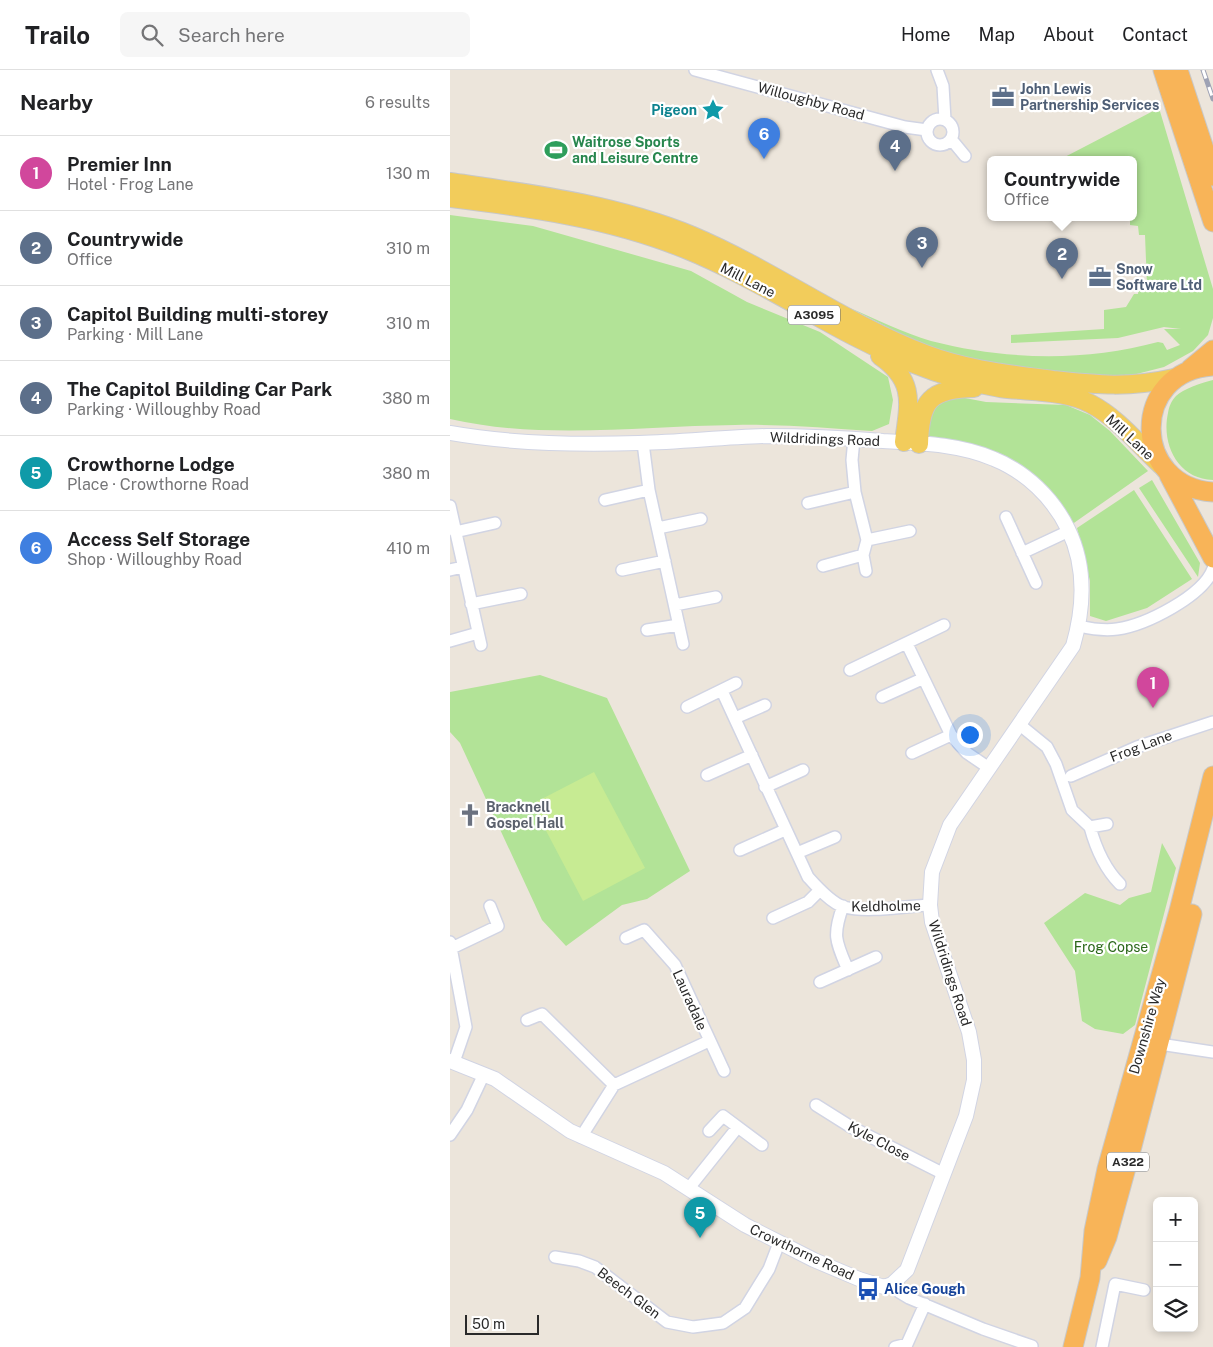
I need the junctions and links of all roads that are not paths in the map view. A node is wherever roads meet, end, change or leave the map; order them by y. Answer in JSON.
{"nodes":[{"id":1,"x":695,"y":70,"type":"edge"},
{"id":2,"x":938,"y":70,"type":"edge"},
{"id":3,"x":1163,"y":70,"type":"edge"},
{"id":4,"x":1178,"y":70,"type":"edge"},
{"id":5,"x":945,"y":120,"type":"junction"},
{"id":6,"x":927,"y":130,"type":"junction"},
{"id":7,"x":950,"y":139,"type":"junction"},
{"id":8,"x":965,"y":156,"type":"dead end"},
{"id":9,"x":1213,"y":176,"type":"edge"},
{"id":10,"x":450,"y":182,"type":"edge"},
{"id":11,"x":450,"y":198,"type":"edge"},
{"id":12,"x":1213,"y":222,"type":"edge"},
{"id":13,"x":850,"y":335,"type":"junction"},
{"id":14,"x":1213,"y":350,"type":"edge"},
{"id":15,"x":1213,"y":366,"type":"edge"},
{"id":16,"x":1182,"y":374,"type":"junction"},
{"id":17,"x":1000,"y":388,"type":"junction"},
{"id":18,"x":450,"y":434,"type":"edge"},
{"id":19,"x":854,"y":439,"type":"junction"},
{"id":20,"x":643,"y":443,"type":"junction"},
{"id":21,"x":911,"y":443,"type":"junction"},
{"id":22,"x":1165,"y":470,"type":"junction"},
{"id":23,"x":650,"y":490,"type":"junction"},
{"id":24,"x":855,"y":492,"type":"junction"},
{"id":25,"x":1213,"y":492,"type":"edge"},
{"id":26,"x":605,"y":500,"type":"dead end"},
{"id":27,"x":808,"y":503,"type":"dead end"},
{"id":28,"x":450,"y":506,"type":"edge"},
{"id":29,"x":1006,"y":517,"type":"dead end"},
{"id":30,"x":701,"y":519,"type":"dead end"},
{"id":31,"x":495,"y":523,"type":"dead end"},
{"id":32,"x":658,"y":528,"type":"junction"},
{"id":33,"x":910,"y":531,"type":"dead end"},
{"id":34,"x":1069,"y":531,"type":"junction"},
{"id":35,"x":455,"y":532,"type":"junction"},
{"id":36,"x":867,"y":540,"type":"junction"},
{"id":37,"x":1022,"y":553,"type":"junction"},
{"id":38,"x":863,"y":555,"type":"junction"},
{"id":39,"x":1213,"y":558,"type":"edge"},
{"id":40,"x":665,"y":561,"type":"junction"},
{"id":41,"x":823,"y":566,"type":"dead end"},
{"id":42,"x":463,"y":567,"type":"junction"},
{"id":43,"x":1213,"y":569,"type":"edge"},
{"id":44,"x":450,"y":570,"type":"edge"},
{"id":45,"x":622,"y":570,"type":"dead end"},
{"id":46,"x":866,"y":571,"type":"dead end"},
{"id":47,"x":1036,"y":583,"type":"dead end"},
{"id":48,"x":1198,"y":591,"type":"junction"},
{"id":49,"x":1213,"y":592,"type":"edge"},
{"id":50,"x":521,"y":594,"type":"dead end"},
{"id":51,"x":716,"y":596,"type":"dead end"},
{"id":52,"x":471,"y":604,"type":"junction"},
{"id":53,"x":675,"y":605,"type":"junction"},
{"id":54,"x":679,"y":625,"type":"junction"},
{"id":55,"x":944,"y":625,"type":"dead end"},
{"id":56,"x":1079,"y":626,"type":"junction"},
{"id":57,"x":647,"y":630,"type":"dead end"},
{"id":58,"x":478,"y":634,"type":"junction"},
{"id":59,"x":450,"y":641,"type":"edge"},
{"id":60,"x":683,"y":644,"type":"dead end"},
{"id":61,"x":907,"y":644,"type":"junction"},
{"id":62,"x":481,"y":645,"type":"dead end"},
{"id":63,"x":850,"y":670,"type":"dead end"},
{"id":64,"x":922,"y":679,"type":"junction"},
{"id":65,"x":736,"y":683,"type":"dead end"},
{"id":66,"x":722,"y":691,"type":"junction"},
{"id":67,"x":882,"y":697,"type":"dead end"},
{"id":68,"x":765,"y":705,"type":"dead end"},
{"id":69,"x":687,"y":707,"type":"dead end"},
{"id":70,"x":735,"y":718,"type":"junction"},
{"id":71,"x":1213,"y":722,"type":"edge"},
{"id":72,"x":1020,"y":725,"type":"junction"},
{"id":73,"x":951,"y":735,"type":"junction"},
{"id":74,"x":912,"y":753,"type":"dead end"},
{"id":75,"x":752,"y":755,"type":"junction"},
{"id":76,"x":989,"y":768,"type":"junction"},
{"id":77,"x":803,"y":770,"type":"dead end"},
{"id":78,"x":707,"y":775,"type":"dead end"},
{"id":79,"x":1072,"y":776,"type":"dead end"},
{"id":80,"x":1213,"y":776,"type":"edge"},
{"id":81,"x":765,"y":787,"type":"junction"},
{"id":82,"x":1107,"y":824,"type":"dead end"},
{"id":83,"x":1090,"y":827,"type":"junction"},
{"id":84,"x":785,"y":830,"type":"junction"},
{"id":85,"x":1213,"y":831,"type":"edge"},
{"id":86,"x":835,"y":837,"type":"dead end"},
{"id":87,"x":740,"y":850,"type":"dead end"},
{"id":88,"x":797,"y":853,"type":"junction"},
{"id":89,"x":1120,"y":884,"type":"dead end"},
{"id":90,"x":820,"y":890,"type":"junction"},
{"id":91,"x":930,"y":905,"type":"junction"},
{"id":92,"x":490,"y":906,"type":"dead end"},
{"id":93,"x":843,"y":906,"type":"junction"},
{"id":94,"x":773,"y":918,"type":"dead end"},
{"id":95,"x":626,"y":938,"type":"dead end"},
{"id":96,"x":451,"y":945,"type":"edge"},
{"id":97,"x":876,"y":957,"type":"dead end"},
{"id":98,"x":848,"y":970,"type":"junction"},
{"id":99,"x":820,"y":982,"type":"dead end"},
{"id":100,"x":527,"y":1020,"type":"dead end"},
{"id":101,"x":709,"y":1041,"type":"junction"},
{"id":102,"x":1151,"y":1043,"type":"junction"},
{"id":103,"x":1213,"y":1052,"type":"edge"},
{"id":104,"x":452,"y":1062,"type":"edge"},
{"id":105,"x":724,"y":1071,"type":"dead end"},
{"id":106,"x":484,"y":1074,"type":"junction"},
{"id":107,"x":614,"y":1085,"type":"junction"},
{"id":108,"x":816,"y":1105,"type":"dead end"},
{"id":109,"x":737,"y":1128,"type":"junction"},
{"id":110,"x":709,"y":1131,"type":"dead end"},
{"id":111,"x":450,"y":1135,"type":"edge"},
{"id":112,"x":581,"y":1137,"type":"junction"},
{"id":113,"x":762,"y":1145,"type":"dead end"},
{"id":114,"x":944,"y":1174,"type":"junction"},
{"id":115,"x":689,"y":1188,"type":"junction"},
{"id":116,"x":779,"y":1243,"type":"junction"},
{"id":117,"x":555,"y":1257,"type":"dead end"},
{"id":118,"x":892,"y":1284,"type":"junction"},
{"id":119,"x":1144,"y":1290,"type":"dead end"},
{"id":120,"x":925,"y":1304,"type":"junction"},
{"id":121,"x":1032,"y":1346,"type":"edge"},
{"id":122,"x":895,"y":1347,"type":"edge"},
{"id":123,"x":1073,"y":1347,"type":"edge"},
{"id":124,"x":1102,"y":1347,"type":"edge"}],
"edges":[{"from":1,"to":6,"type":"street","name":"Willoughby Road"},
{"from":2,"to":5,"type":"street"},
{"from":3,"to":12,"type":"highway"},
{"from":4,"to":9,"type":"highway"},
{"from":5,"to":6,"type":"street"},
{"from":5,"to":7,"type":"street"},
{"from":6,"to":7,"type":"street"},
{"from":7,"to":8,"type":"street"},
{"from":10,"to":16,"type":"main road","name":"Mill Lane","number":"A3095"},
{"from":11,"to":13,"type":"main road","name":"Mill Lane","number":"A3095"},
{"from":13,"to":17,"type":"main road","name":"Mill Lane","number":"A3095"},
{"from":13,"to":21,"type":"main road"},
{"from":14,"to":16,"type":"highway"},
{"from":15,"to":16,"type":"highway"},
{"from":16,"to":22,"type":"highway"},
{"from":17,"to":21,"type":"main road"},
{"from":17,"to":22,"type":"main road","name":"Mill Lane","number":"A3095"},
{"from":18,"to":20,"type":"street","name":"Wildridings Road"},
{"from":19,"to":20,"type":"street","name":"Wildridings Road"},
{"from":19,"to":21,"type":"street","name":"Wildridings Road"},
{"from":19,"to":24,"type":"street"},
{"from":20,"to":23,"type":"street"},
{"from":21,"to":34,"type":"street","name":"Wildridings Road"},
{"from":22,"to":25,"type":"highway"},
{"from":22,"to":39,"type":"highway"},
{"from":23,"to":26,"type":"street"},
{"from":23,"to":32,"type":"street"},
{"from":24,"to":27,"type":"street"},
{"from":24,"to":36,"type":"street"},
{"from":28,"to":35,"type":"street"},
{"from":29,"to":37,"type":"street"},
{"from":30,"to":32,"type":"street"},
{"from":31,"to":35,"type":"street"},
{"from":32,"to":40,"type":"street"},
{"from":33,"to":36,"type":"street"},
{"from":34,"to":37,"type":"street"},
{"from":34,"to":56,"type":"street","name":"Wildridings Road"},
{"from":35,"to":42,"type":"street"},
{"from":36,"to":38,"type":"street"},
{"from":37,"to":47,"type":"street"},
{"from":38,"to":41,"type":"street"},
{"from":38,"to":46,"type":"street"},
{"from":40,"to":45,"type":"street"},
{"from":40,"to":53,"type":"street"},
{"from":42,"to":44,"type":"street"},
{"from":42,"to":52,"type":"street"},
{"from":43,"to":48,"type":"street"},
{"from":48,"to":49,"type":"street"},
{"from":48,"to":56,"type":"street"},
{"from":50,"to":52,"type":"street"},
{"from":51,"to":53,"type":"street"},
{"from":52,"to":58,"type":"street"},
{"from":53,"to":54,"type":"street"},
{"from":54,"to":57,"type":"street"},
{"from":54,"to":60,"type":"street"},
{"from":55,"to":61,"type":"street"},
{"from":56,"to":72,"type":"street","name":"Wildridings Road"},
{"from":58,"to":59,"type":"street"},
{"from":58,"to":62,"type":"street"},
{"from":61,"to":63,"type":"street"},
{"from":61,"to":64,"type":"street"},
{"from":64,"to":67,"type":"street"},
{"from":64,"to":73,"type":"street"},
{"from":65,"to":66,"type":"street"},
{"from":66,"to":69,"type":"street"},
{"from":66,"to":70,"type":"street","name":"Keldholme"},
{"from":68,"to":70,"type":"street"},
{"from":70,"to":75,"type":"street","name":"Keldholme"},
{"from":71,"to":79,"type":"street","name":"Frog Lane"},
{"from":72,"to":76,"type":"street","name":"Wildridings Road"},
{"from":72,"to":83,"type":"street"},
{"from":73,"to":74,"type":"street"},
{"from":73,"to":76,"type":"street"},
{"from":75,"to":78,"type":"street"},
{"from":75,"to":81,"type":"street","name":"Keldholme"},
{"from":76,"to":91,"type":"street","name":"Wildridings Road"},
{"from":77,"to":81,"type":"street"},
{"from":80,"to":102,"type":"highway","name":"Downshire Way","number":"A322"},
{"from":81,"to":84,"type":"street","name":"Keldholme"},
{"from":82,"to":83,"type":"street"},
{"from":83,"to":89,"type":"street"},
{"from":84,"to":87,"type":"street"},
{"from":84,"to":88,"type":"street","name":"Keldholme"},
{"from":85,"to":102,"type":"highway","name":"Downshire Way","number":"A322"},
{"from":86,"to":88,"type":"street"},
{"from":88,"to":90,"type":"street","name":"Keldholme"},
{"from":90,"to":93,"type":"street","name":"Keldholme"},
{"from":90,"to":94,"type":"street"},
{"from":91,"to":93,"type":"street","name":"Keldholme"},
{"from":91,"to":114,"type":"street","name":"Wildridings Road"},
{"from":92,"to":96,"type":"street"},
{"from":93,"to":98,"type":"street","name":"Keldholme"},
{"from":95,"to":101,"type":"street","name":"Lauradale"},
{"from":96,"to":104,"type":"street"},
{"from":97,"to":98,"type":"street"},
{"from":98,"to":99,"type":"street"},
{"from":100,"to":107,"type":"street"},
{"from":101,"to":105,"type":"street","name":"Lauradale"},
{"from":101,"to":107,"type":"street","name":"Lauradale"},
{"from":102,"to":103,"type":"street"},
{"from":102,"to":123,"type":"highway","name":"Downshire Way","number":"A322"},
{"from":104,"to":106,"type":"street","name":"Crowthorne Road"},
{"from":106,"to":111,"type":"street"},
{"from":106,"to":112,"type":"street","name":"Crowthorne Road"},
{"from":107,"to":112,"type":"street"},
{"from":108,"to":114,"type":"street","name":"Kyle Close"},
{"from":109,"to":110,"type":"street"},
{"from":109,"to":113,"type":"street"},
{"from":109,"to":115,"type":"street"},
{"from":112,"to":115,"type":"street","name":"Crowthorne Road"},
{"from":114,"to":118,"type":"street","name":"Wildridings Road"},
{"from":115,"to":116,"type":"street","name":"Crowthorne Road"},
{"from":116,"to":117,"type":"street","name":"Beech Glen"},
{"from":116,"to":118,"type":"street","name":"Crowthorne Road"},
{"from":118,"to":120,"type":"street"},
{"from":119,"to":124,"type":"street"},
{"from":120,"to":121,"type":"street"},
{"from":120,"to":122,"type":"street"}]}
